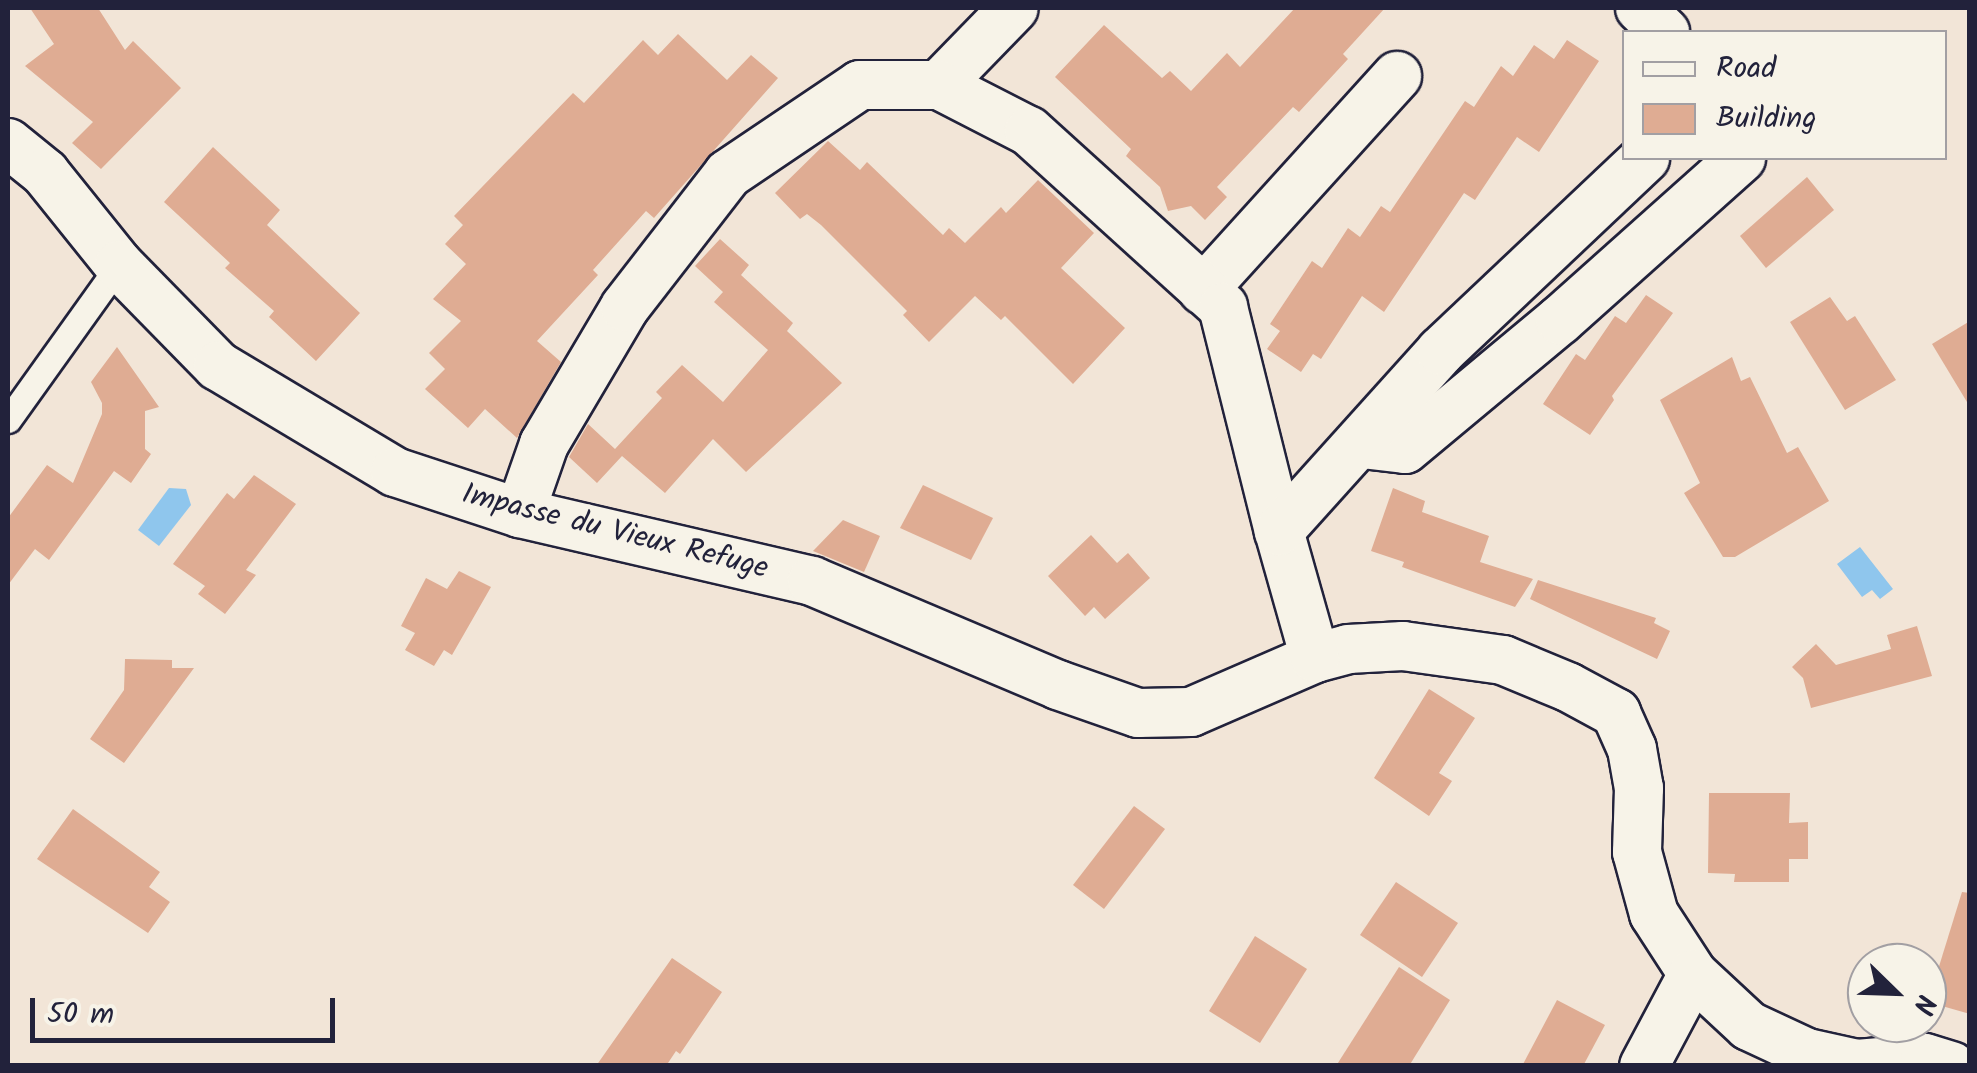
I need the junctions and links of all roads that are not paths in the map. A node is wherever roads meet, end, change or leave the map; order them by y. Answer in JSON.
{"nodes":[{"id":1,"x":1640,"y":8,"type":"edge"},
{"id":2,"x":996,"y":12,"type":"edge"},
{"id":3,"x":1663,"y":30,"type":"edge"},
{"id":4,"x":1397,"y":76,"type":"dead end"},
{"id":5,"x":940,"y":85,"type":"junction"},
{"id":6,"x":8,"y":142,"type":"edge"},
{"id":7,"x":1643,"y":160,"type":"edge"},
{"id":8,"x":1739,"y":160,"type":"edge"},
{"id":9,"x":119,"y":265,"type":"junction"},
{"id":10,"x":1203,"y":290,"type":"junction"},
{"id":11,"x":8,"y":420,"type":"edge"},
{"id":12,"x":1362,"y":444,"type":"junction"},
{"id":13,"x":520,"y":513,"type":"junction"},
{"id":14,"x":1280,"y":531,"type":"junction"},
{"id":15,"x":1315,"y":658,"type":"junction"},
{"id":16,"x":1692,"y":974,"type":"junction"},
{"id":17,"x":1644,"y":1066,"type":"edge"},
{"id":18,"x":1952,"y":1066,"type":"edge"}],
"edges":[{"from":1,"to":3,"type":"street"},
{"from":2,"to":5,"type":"street"},
{"from":4,"to":10,"type":"street"},
{"from":5,"to":10,"type":"street"},
{"from":5,"to":13,"type":"street"},
{"from":6,"to":9,"type":"street","name":"Impasse du Vieux Refuge"},
{"from":7,"to":12,"type":"street"},
{"from":8,"to":12,"type":"street"},
{"from":9,"to":11,"type":"lane"},
{"from":9,"to":13,"type":"street","name":"Impasse du Vieux Refuge"},
{"from":10,"to":14,"type":"street"},
{"from":12,"to":14,"type":"street"},
{"from":13,"to":15,"type":"street","name":"Impasse du Vieux Refuge"},
{"from":14,"to":15,"type":"street"},
{"from":15,"to":16,"type":"street","name":"Impasse du Vieux Refuge"},
{"from":16,"to":17,"type":"street"},
{"from":16,"to":18,"type":"street","name":"Impasse du Vieux Refuge"}]}
